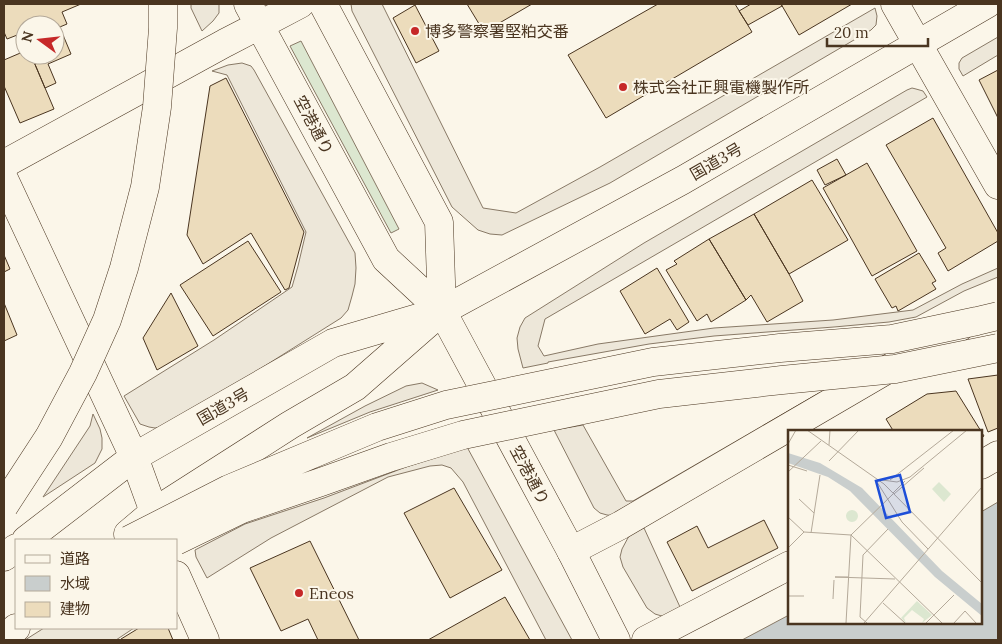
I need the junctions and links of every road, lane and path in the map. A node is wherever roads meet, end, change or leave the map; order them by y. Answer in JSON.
{"nodes":[{"id":1,"x":157,"y":4,"type":"edge"},
{"id":2,"x":163,"y":4,"type":"edge"},
{"id":3,"x":300,"y":4,"type":"edge"},
{"id":4,"x":323,"y":4,"type":"edge"},
{"id":5,"x":896,"y":4,"type":"edge"},
{"id":6,"x":987,"y":4,"type":"edge"},
{"id":7,"x":254,"y":14,"type":"edge"},
{"id":8,"x":919,"y":44,"type":"junction"},
{"id":9,"x":4,"y":164,"type":"edge"},
{"id":10,"x":4,"y":179,"type":"edge"},
{"id":11,"x":998,"y":185,"type":"edge"},
{"id":12,"x":998,"y":304,"type":"edge"},
{"id":13,"x":442,"y":311,"type":"junction"},
{"id":14,"x":998,"y":316,"type":"edge"},
{"id":15,"x":998,"y":348,"type":"edge"},
{"id":16,"x":998,"y":455,"type":"edge"},
{"id":17,"x":134,"y":457,"type":"junction"},
{"id":18,"x":982,"y":463,"type":"edge"},
{"id":19,"x":4,"y":498,"type":"edge"},
{"id":20,"x":4,"y":506,"type":"edge"},
{"id":21,"x":154,"y":512,"type":"junction"},
{"id":22,"x":27,"y":539,"type":"edge"},
{"id":23,"x":122,"y":539,"type":"edge"},
{"id":24,"x":131,"y":539,"type":"edge"},
{"id":25,"x":164,"y":539,"type":"edge"},
{"id":26,"x":178,"y":540,"type":"edge"},
{"id":27,"x":15,"y":549,"type":"edge"},
{"id":28,"x":571,"y":551,"type":"junction"},
{"id":29,"x":4,"y":557,"type":"edge"},
{"id":30,"x":788,"y":565,"type":"edge"},
{"id":31,"x":178,"y":580,"type":"edge"},
{"id":32,"x":15,"y":611,"type":"edge"},
{"id":33,"x":4,"y":619,"type":"edge"},
{"id":34,"x":15,"y":629,"type":"edge"},
{"id":35,"x":4,"y":636,"type":"edge"},
{"id":36,"x":204,"y":640,"type":"edge"},
{"id":37,"x":616,"y":640,"type":"edge"},
{"id":38,"x":646,"y":640,"type":"edge"}],
"edges":[{"from":1,"to":19,"type":"main road"},
{"from":2,"to":20,"type":"main road","bridge":true},
{"from":3,"to":7,"type":"main road"},
{"from":4,"to":13,"type":"main road","name":"空港通り"},
{"from":5,"to":8,"type":"main road"},
{"from":6,"to":8,"type":"main road","name":"国道3号"},
{"from":7,"to":9,"type":"main road"},
{"from":7,"to":13,"type":"main road","name":"空港通り"},
{"from":8,"to":11,"type":"main road"},
{"from":8,"to":13,"type":"main road","name":"国道3号"},
{"from":10,"to":17,"type":"main road"},
{"from":12,"to":28,"type":"main road"},
{"from":13,"to":17,"type":"main road","name":"国道3号"},
{"from":13,"to":21,"type":"main road","name":"国道3号"},
{"from":13,"to":28,"type":"main road","name":"空港通り"},
{"from":14,"to":24,"type":"main road","bridge":true},
{"from":15,"to":26,"type":"main road","bridge":true},
{"from":16,"to":18,"type":"main road"},
{"from":17,"to":21,"type":"main road"},
{"from":17,"to":22,"type":"main road","name":"国道3号"},
{"from":21,"to":23,"type":"main road","name":"国道3号"},
{"from":21,"to":25,"type":"main road"},
{"from":27,"to":29,"type":"main road"},
{"from":28,"to":37,"type":"main road","name":"空港通り"},
{"from":30,"to":38,"type":"main road"},
{"from":31,"to":36,"type":"main road"},
{"from":32,"to":33,"type":"main road"},
{"from":34,"to":35,"type":"main road"}]}
